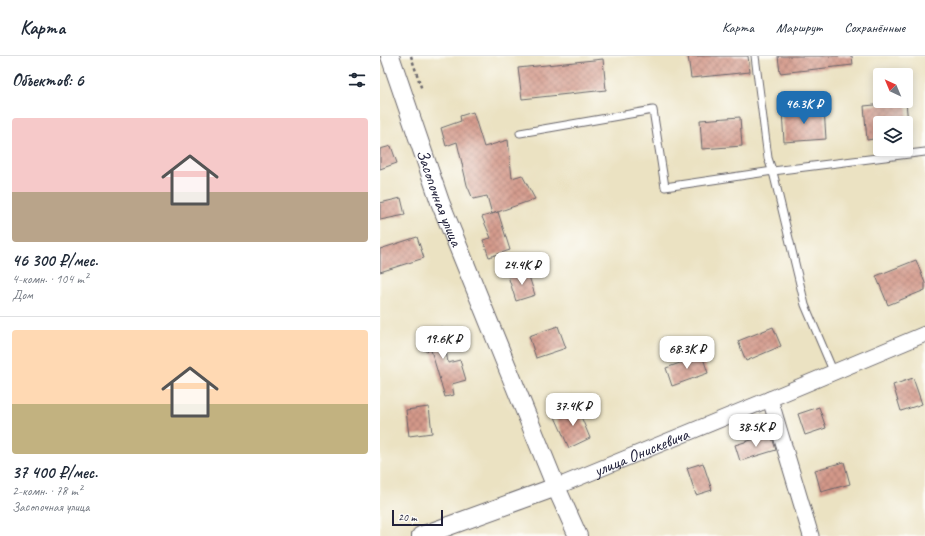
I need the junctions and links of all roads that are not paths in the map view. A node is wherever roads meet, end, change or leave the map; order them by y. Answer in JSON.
{"nodes":[{"id":1,"x":390,"y":56,"type":"edge"},
{"id":2,"x":755,"y":56,"type":"edge"},
{"id":3,"x":520,"y":133,"type":"dead end"},
{"id":4,"x":925,"y":152,"type":"edge"},
{"id":5,"x":773,"y":171,"type":"junction"},
{"id":6,"x":925,"y":334,"type":"edge"},
{"id":7,"x":834,"y":372,"type":"junction"},
{"id":8,"x":770,"y":400,"type":"junction"},
{"id":9,"x":556,"y":487,"type":"junction"},
{"id":10,"x":421,"y":536,"type":"edge"},
{"id":11,"x":578,"y":536,"type":"edge"},
{"id":12,"x":811,"y":536,"type":"edge"}],
"edges":[{"from":1,"to":9,"type":"street","name":"Засопочная улица"},
{"from":2,"to":5,"type":"lane"},
{"from":3,"to":5,"type":"lane"},
{"from":4,"to":5,"type":"lane"},
{"from":5,"to":7,"type":"lane"},
{"from":6,"to":7,"type":"street","name":"улица Онискевича"},
{"from":7,"to":8,"type":"street","name":"улица Онискевича"},
{"from":8,"to":9,"type":"street","name":"улица Онискевича"},
{"from":8,"to":12,"type":"street"},
{"from":9,"to":10,"type":"street","name":"улица Онискевича"},
{"from":9,"to":11,"type":"street","name":"Засопочная улица"}]}
